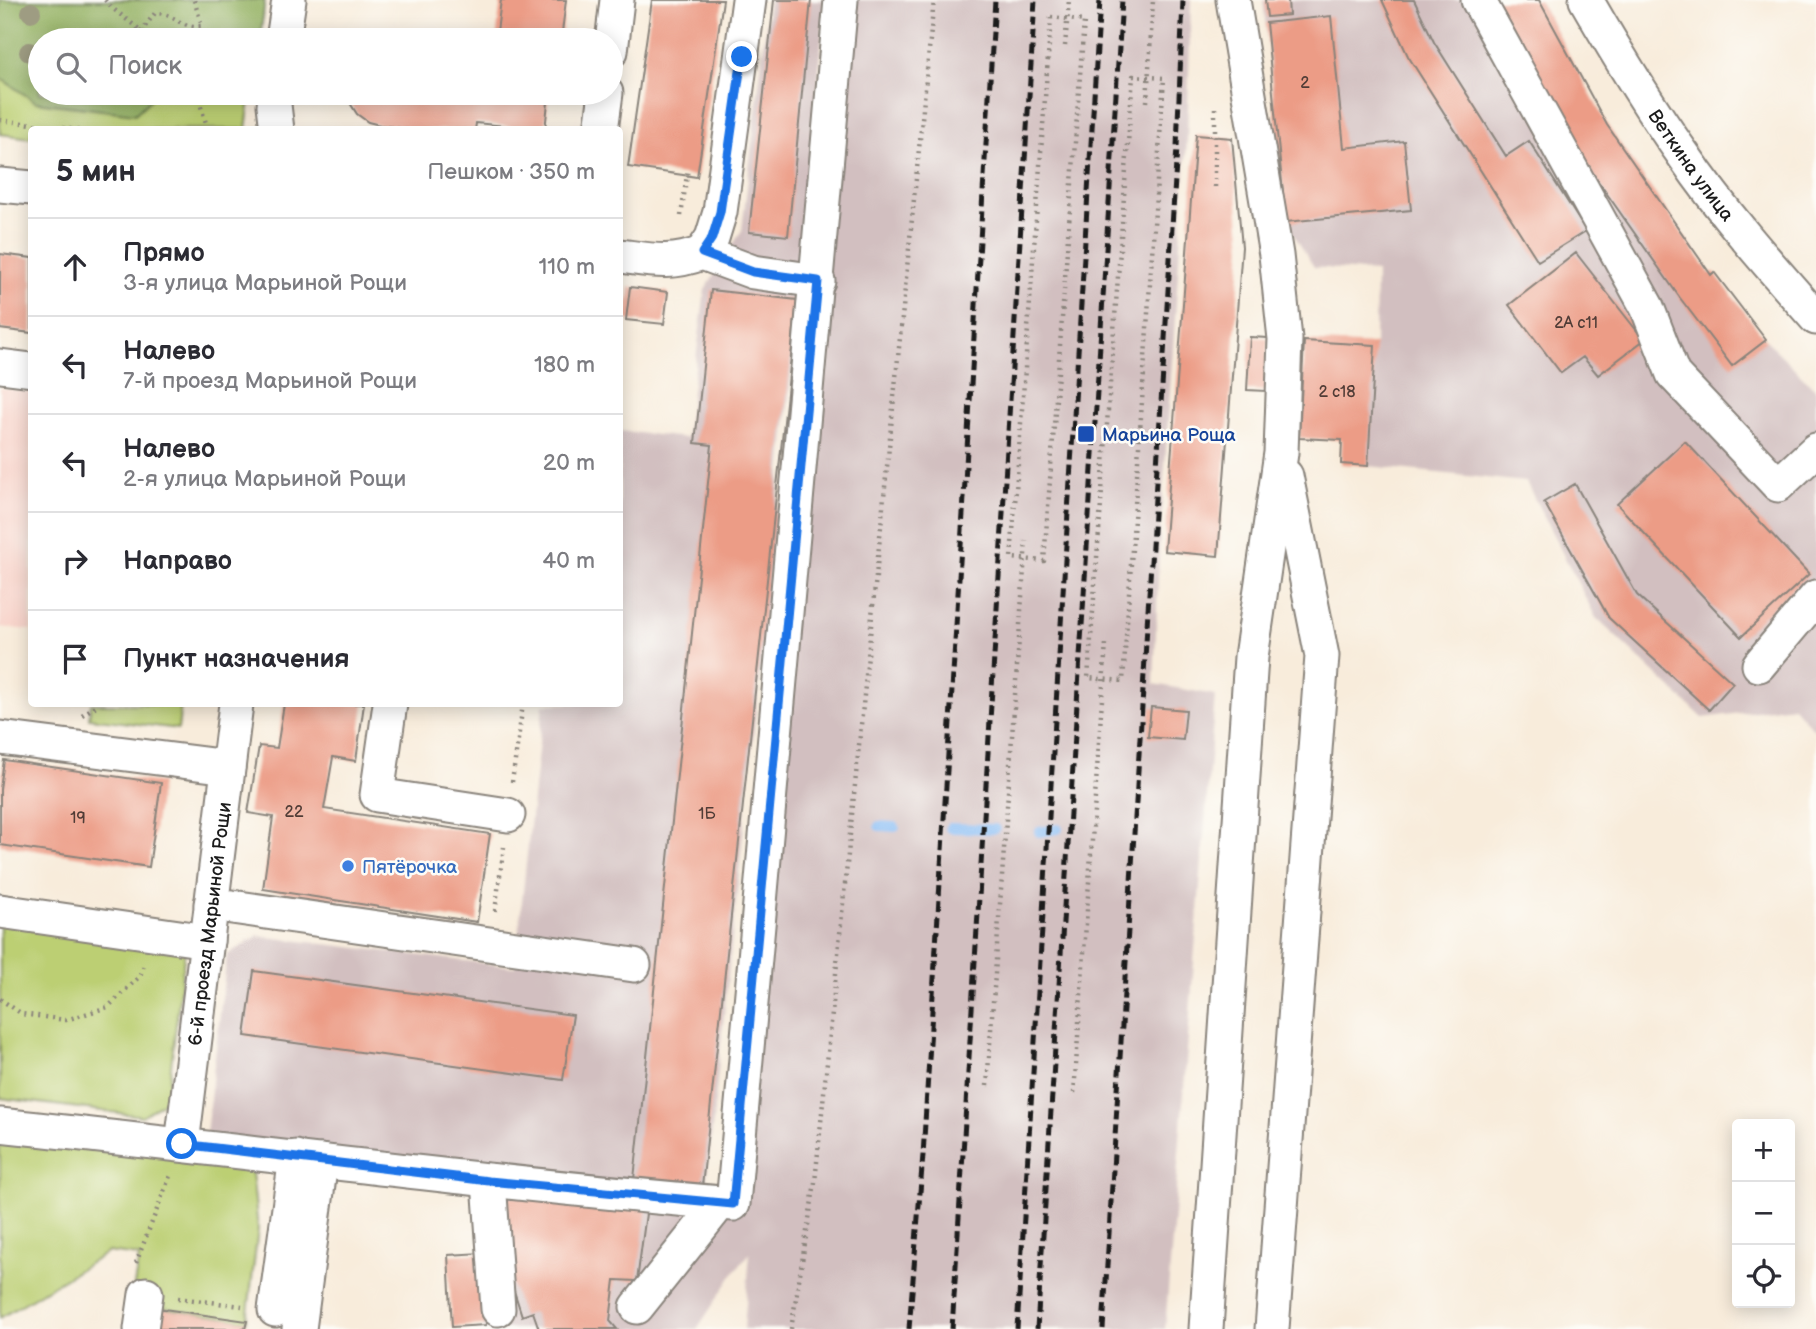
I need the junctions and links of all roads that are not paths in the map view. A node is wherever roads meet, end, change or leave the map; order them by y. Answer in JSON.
{"nodes":[{"id":1,"x":289,"y":0,"type":"edge"},
{"id":2,"x":617,"y":0,"type":"edge"},
{"id":3,"x":748,"y":0,"type":"edge"},
{"id":4,"x":842,"y":0,"type":"edge"},
{"id":5,"x":1233,"y":0,"type":"edge"},
{"id":6,"x":1478,"y":0,"type":"edge"},
{"id":7,"x":1586,"y":0,"type":"edge"},
{"id":8,"x":285,"y":28,"type":"edge"},
{"id":9,"x":614,"y":28,"type":"edge"},
{"id":10,"x":274,"y":105,"type":"edge"},
{"id":11,"x":604,"y":105,"type":"edge"},
{"id":12,"x":276,"y":126,"type":"edge"},
{"id":13,"x":602,"y":126,"type":"edge"},
{"id":14,"x":0,"y":185,"type":"edge"},
{"id":15,"x":28,"y":188,"type":"edge"},
{"id":16,"x":702,"y":253,"type":"junction"},
{"id":17,"x":623,"y":256,"type":"edge"},
{"id":18,"x":818,"y":281,"type":"junction"},
{"id":19,"x":1816,"y":318,"type":"edge"},
{"id":20,"x":0,"y":366,"type":"edge"},
{"id":21,"x":28,"y":370,"type":"edge"},
{"id":22,"x":1816,"y":450,"type":"edge"},
{"id":23,"x":1281,"y":453,"type":"junction"},
{"id":24,"x":1816,"y":597,"type":"edge"},
{"id":25,"x":1759,"y":665,"type":"dead end"},
{"id":26,"x":236,"y":707,"type":"edge"},
{"id":27,"x":390,"y":707,"type":"edge"},
{"id":28,"x":0,"y":738,"type":"edge"},
{"id":29,"x":228,"y":767,"type":"junction"},
{"id":30,"x":508,"y":815,"type":"road end"},
{"id":31,"x":211,"y":904,"type":"junction"},
{"id":32,"x":0,"y":911,"type":"edge"},
{"id":33,"x":207,"y":941,"type":"junction"},
{"id":34,"x":634,"y":965,"type":"dead end"},
{"id":35,"x":0,"y":1125,"type":"edge"},
{"id":36,"x":182,"y":1144,"type":"junction"},
{"id":37,"x":309,"y":1159,"type":"junction"},
{"id":38,"x":489,"y":1181,"type":"junction"},
{"id":39,"x":720,"y":1203,"type":"junction"},
{"id":40,"x":140,"y":1281,"type":"road end"},
{"id":41,"x":637,"y":1307,"type":"dead end"},
{"id":42,"x":498,"y":1308,"type":"dead end"},
{"id":43,"x":287,"y":1319,"type":"edge"},
{"id":44,"x":141,"y":1329,"type":"edge"},
{"id":45,"x":1206,"y":1329,"type":"edge"},
{"id":46,"x":1272,"y":1329,"type":"edge"}],
"edges":[{"from":1,"to":8,"type":"street"},
{"from":2,"to":9,"type":"street"},
{"from":3,"to":16,"type":"street"},
{"from":4,"to":18,"type":"street"},
{"from":5,"to":23,"type":"street"},
{"from":6,"to":22,"type":"street"},
{"from":7,"to":19,"type":"street","name":"Веткина улица"},
{"from":10,"to":12,"type":"street"},
{"from":11,"to":13,"type":"street"},
{"from":14,"to":15,"type":"street"},
{"from":16,"to":17,"type":"street"},
{"from":16,"to":18,"type":"street"},
{"from":18,"to":39,"type":"street"},
{"from":20,"to":21,"type":"street"},
{"from":23,"to":45,"type":"street"},
{"from":23,"to":46,"type":"street"},
{"from":24,"to":25,"type":"street"},
{"from":26,"to":29,"type":"street","name":"6-й проезд Марьиной Рощи"},
{"from":27,"to":30,"type":"street"},
{"from":28,"to":29,"type":"street"},
{"from":29,"to":31,"type":"street","name":"6-й проезд Марьиной Рощи"},
{"from":31,"to":33,"type":"street","name":"6-й проезд Марьиной Рощи"},
{"from":31,"to":34,"type":"street"},
{"from":32,"to":33,"type":"street"},
{"from":33,"to":36,"type":"street","name":"6-й проезд Марьиной Рощи"},
{"from":35,"to":36,"type":"street"},
{"from":36,"to":37,"type":"street"},
{"from":37,"to":38,"type":"street"},
{"from":37,"to":43,"type":"street"},
{"from":38,"to":39,"type":"street"},
{"from":38,"to":42,"type":"street"},
{"from":39,"to":41,"type":"street"},
{"from":40,"to":44,"type":"street"}]}
